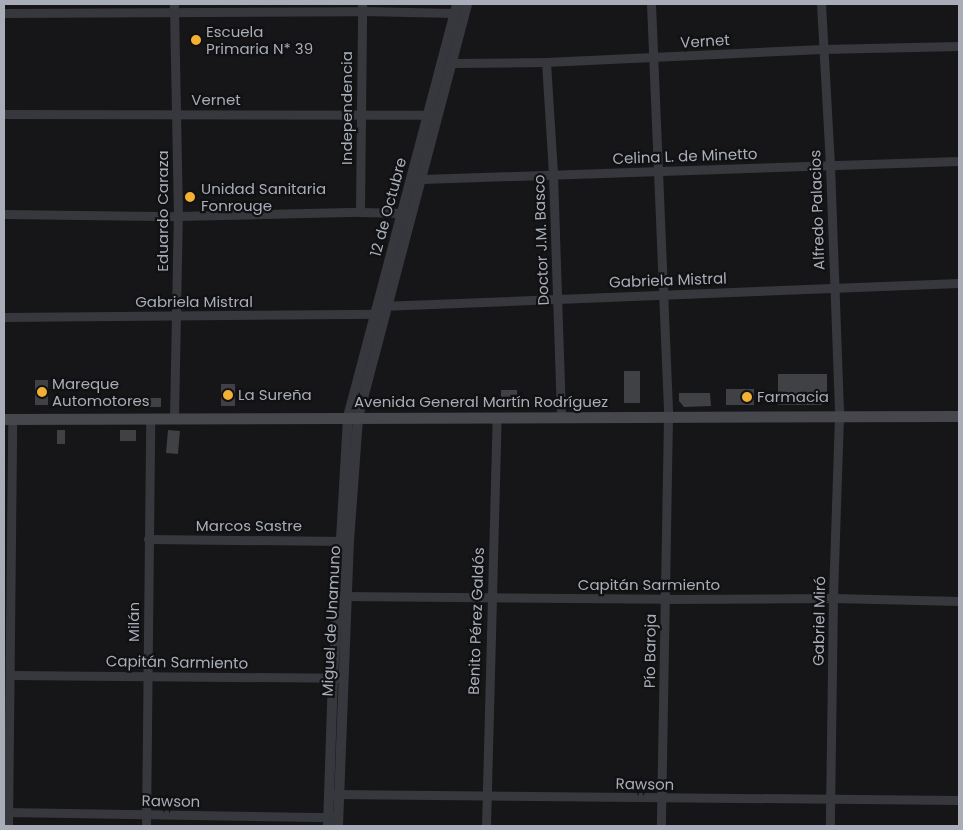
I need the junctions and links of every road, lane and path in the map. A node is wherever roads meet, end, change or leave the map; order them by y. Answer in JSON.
{"nodes":[{"id":1,"x":467,"y":4,"type":"edge"},
{"id":2,"x":652,"y":4,"type":"edge"},
{"id":3,"x":821,"y":4,"type":"edge"},
{"id":4,"x":174,"y":7,"type":"edge"},
{"id":5,"x":362,"y":7,"type":"edge"},
{"id":6,"x":456,"y":8,"type":"edge"},
{"id":7,"x":4,"y":13,"type":"edge"},
{"id":8,"x":959,"y":46,"type":"edge"},
{"id":9,"x":823,"y":49,"type":"junction"},
{"id":10,"x":653,"y":57,"type":"junction"},
{"id":11,"x":546,"y":62,"type":"junction"},
{"id":12,"x":452,"y":63,"type":"junction"},
{"id":13,"x":175,"y":113,"type":"junction"},
{"id":14,"x":4,"y":114,"type":"edge"},
{"id":15,"x":361,"y":115,"type":"junction"},
{"id":16,"x":428,"y":115,"type":"junction"},
{"id":17,"x":959,"y":161,"type":"edge"},
{"id":18,"x":830,"y":165,"type":"junction"},
{"id":19,"x":659,"y":171,"type":"junction"},
{"id":20,"x":553,"y":174,"type":"junction"},
{"id":21,"x":417,"y":177,"type":"junction"},
{"id":22,"x":360,"y":212,"type":"junction"},
{"id":23,"x":4,"y":214,"type":"edge"},
{"id":24,"x":406,"y":215,"type":"junction"},
{"id":25,"x":178,"y":216,"type":"junction"},
{"id":26,"x":959,"y":284,"type":"edge"},
{"id":27,"x":834,"y":287,"type":"junction"},
{"id":28,"x":662,"y":294,"type":"junction"},
{"id":29,"x":556,"y":298,"type":"junction"},
{"id":30,"x":381,"y":310,"type":"junction"},
{"id":31,"x":177,"y":316,"type":"junction"},
{"id":32,"x":4,"y":317,"type":"edge"},
{"id":33,"x":838,"y":416,"type":"junction"},
{"id":34,"x":959,"y":416,"type":"edge"},
{"id":35,"x":174,"y":417,"type":"junction"},
{"id":36,"x":353,"y":417,"type":"junction"},
{"id":37,"x":497,"y":417,"type":"junction"},
{"id":38,"x":561,"y":417,"type":"junction"},
{"id":39,"x":668,"y":417,"type":"junction"},
{"id":40,"x":150,"y":418,"type":"junction"},
{"id":41,"x":8,"y":419,"type":"edge"},
{"id":42,"x":148,"y":539,"type":"junction"},
{"id":43,"x":345,"y":540,"type":"junction"},
{"id":44,"x":342,"y":596,"type":"junction"},
{"id":45,"x":490,"y":597,"type":"junction"},
{"id":46,"x":833,"y":598,"type":"junction"},
{"id":47,"x":665,"y":599,"type":"junction"},
{"id":48,"x":959,"y":601,"type":"edge"},
{"id":49,"x":11,"y":675,"type":"junction"},
{"id":50,"x":147,"y":675,"type":"junction"},
{"id":51,"x":338,"y":678,"type":"junction"},
{"id":52,"x":334,"y":794,"type":"junction"},
{"id":53,"x":486,"y":796,"type":"junction"},
{"id":54,"x":662,"y":798,"type":"junction"},
{"id":55,"x":831,"y":798,"type":"junction"},
{"id":56,"x":959,"y":800,"type":"edge"},
{"id":57,"x":6,"y":812,"type":"edge"},
{"id":58,"x":146,"y":815,"type":"junction"},
{"id":59,"x":333,"y":822,"type":"edge"},
{"id":60,"x":8,"y":826,"type":"edge"},
{"id":61,"x":146,"y":826,"type":"edge"},
{"id":62,"x":486,"y":826,"type":"edge"},
{"id":63,"x":661,"y":826,"type":"edge"},
{"id":64,"x":830,"y":826,"type":"edge"}],
"edges":[{"from":1,"to":12,"type":"street","name":"12 de Octubre"},
{"from":2,"to":10,"type":"street","name":"Pío Baroja"},
{"from":3,"to":9,"type":"street","name":"Alfredo Palacios"},
{"from":4,"to":5,"type":"street"},
{"from":4,"to":7,"type":"street"},
{"from":4,"to":13,"type":"street","name":"Eduardo Caraza"},
{"from":5,"to":6,"type":"street"},
{"from":5,"to":15,"type":"street","name":"Independencia"},
{"from":6,"to":16,"type":"street","name":"12 de Octubre"},
{"from":8,"to":9,"type":"street","name":"Vernet"},
{"from":9,"to":10,"type":"street","name":"Vernet"},
{"from":9,"to":18,"type":"street","name":"Alfredo Palacios"},
{"from":10,"to":11,"type":"street","name":"Vernet"},
{"from":10,"to":19,"type":"street","name":"Pío Baroja"},
{"from":11,"to":12,"type":"street","name":"Vernet"},
{"from":11,"to":20,"type":"street","name":"Doctor J.M. Basco"},
{"from":12,"to":21,"type":"street","name":"12 de Octubre"},
{"from":13,"to":14,"type":"street","name":"Vernet"},
{"from":13,"to":15,"type":"street","name":"Vernet"},
{"from":13,"to":25,"type":"street","name":"Eduardo Caraza"},
{"from":15,"to":16,"type":"street","name":"Vernet"},
{"from":15,"to":22,"type":"street","name":"Independencia"},
{"from":16,"to":21,"type":"street","name":"12 de Octubre"},
{"from":17,"to":18,"type":"street","name":"Celina L. de Minetto"},
{"from":18,"to":19,"type":"street","name":"Celina L. de Minetto"},
{"from":18,"to":27,"type":"street","name":"Alfredo Palacios"},
{"from":19,"to":20,"type":"street","name":"Celina L. de Minetto"},
{"from":19,"to":28,"type":"street","name":"Pío Baroja"},
{"from":20,"to":21,"type":"street","name":"Celina L. de Minetto"},
{"from":20,"to":29,"type":"street","name":"Doctor J.M. Basco"},
{"from":21,"to":24,"type":"street","name":"12 de Octubre"},
{"from":22,"to":24,"type":"street"},
{"from":22,"to":25,"type":"street"},
{"from":23,"to":25,"type":"street"},
{"from":24,"to":30,"type":"street","name":"12 de Octubre"},
{"from":25,"to":31,"type":"street","name":"Eduardo Caraza"},
{"from":26,"to":27,"type":"street","name":"Gabriela Mistral"},
{"from":27,"to":28,"type":"street","name":"Gabriela Mistral"},
{"from":27,"to":33,"type":"street","name":"Alfredo Palacios"},
{"from":28,"to":29,"type":"street","name":"Gabriela Mistral"},
{"from":28,"to":39,"type":"street","name":"Pío Baroja"},
{"from":29,"to":30,"type":"street","name":"Gabriela Mistral"},
{"from":29,"to":38,"type":"street","name":"Doctor J.M. Basco"},
{"from":30,"to":31,"type":"street","name":"Gabriela Mistral"},
{"from":30,"to":36,"type":"street","name":"12 de Octubre"},
{"from":31,"to":32,"type":"street","name":"Gabriela Mistral"},
{"from":31,"to":35,"type":"street","name":"Eduardo Caraza"},
{"from":33,"to":34,"type":"main road","name":"Avenida General Martín Rodríguez"},
{"from":33,"to":39,"type":"main road","name":"Avenida General Martín Rodríguez"},
{"from":33,"to":46,"type":"street","name":"Gabriel Miró"},
{"from":35,"to":36,"type":"main road","name":"Avenida General Martín Rodríguez"},
{"from":35,"to":40,"type":"main road","name":"Avenida General Martín Rodríguez"},
{"from":36,"to":37,"type":"main road","name":"Avenida General Martín Rodríguez"},
{"from":36,"to":43,"type":"street","name":"Miguel de Unamuno"},
{"from":37,"to":38,"type":"main road","name":"Avenida General Martín Rodríguez"},
{"from":37,"to":45,"type":"street","name":"Benito Pérez Galdós"},
{"from":38,"to":39,"type":"main road","name":"Avenida General Martín Rodríguez"},
{"from":39,"to":47,"type":"street","name":"Pío Baroja"},
{"from":40,"to":41,"type":"main road","name":"Avenida General Martín Rodríguez"},
{"from":40,"to":42,"type":"street","name":"Milán"},
{"from":41,"to":49,"type":"street"},
{"from":42,"to":43,"type":"street","name":"Marcos Sastre"},
{"from":42,"to":50,"type":"street","name":"Milán"},
{"from":43,"to":44,"type":"street","name":"Miguel de Unamuno"},
{"from":44,"to":45,"type":"street","name":"Capitán Sarmiento"},
{"from":44,"to":51,"type":"street","name":"Miguel de Unamuno"},
{"from":45,"to":47,"type":"street","name":"Capitán Sarmiento"},
{"from":45,"to":53,"type":"street","name":"Benito Pérez Galdós"},
{"from":46,"to":47,"type":"street","name":"Capitán Sarmiento"},
{"from":46,"to":48,"type":"street","name":"Capitán Sarmiento"},
{"from":46,"to":55,"type":"street","name":"Gabriel Miró"},
{"from":47,"to":54,"type":"street","name":"Pío Baroja"},
{"from":49,"to":50,"type":"street","name":"Capitán Sarmiento"},
{"from":49,"to":57,"type":"street"},
{"from":50,"to":51,"type":"street","name":"Capitán Sarmiento"},
{"from":50,"to":58,"type":"street","name":"Milán"},
{"from":51,"to":52,"type":"street","name":"Miguel de Unamuno"},
{"from":52,"to":53,"type":"street","name":"Rawson"},
{"from":52,"to":59,"type":"street","name":"Miguel de Unamuno"},
{"from":53,"to":54,"type":"street","name":"Rawson"},
{"from":53,"to":62,"type":"street","name":"Benito Pérez Galdós"},
{"from":54,"to":55,"type":"street","name":"Rawson"},
{"from":54,"to":63,"type":"street","name":"Pío Baroja"},
{"from":55,"to":56,"type":"street","name":"Rawson"},
{"from":55,"to":64,"type":"street","name":"Gabriel Miró"},
{"from":57,"to":58,"type":"street","name":"Rawson"},
{"from":57,"to":60,"type":"street"},
{"from":58,"to":59,"type":"street","name":"Rawson"},
{"from":58,"to":61,"type":"street","name":"Milán"}]}
